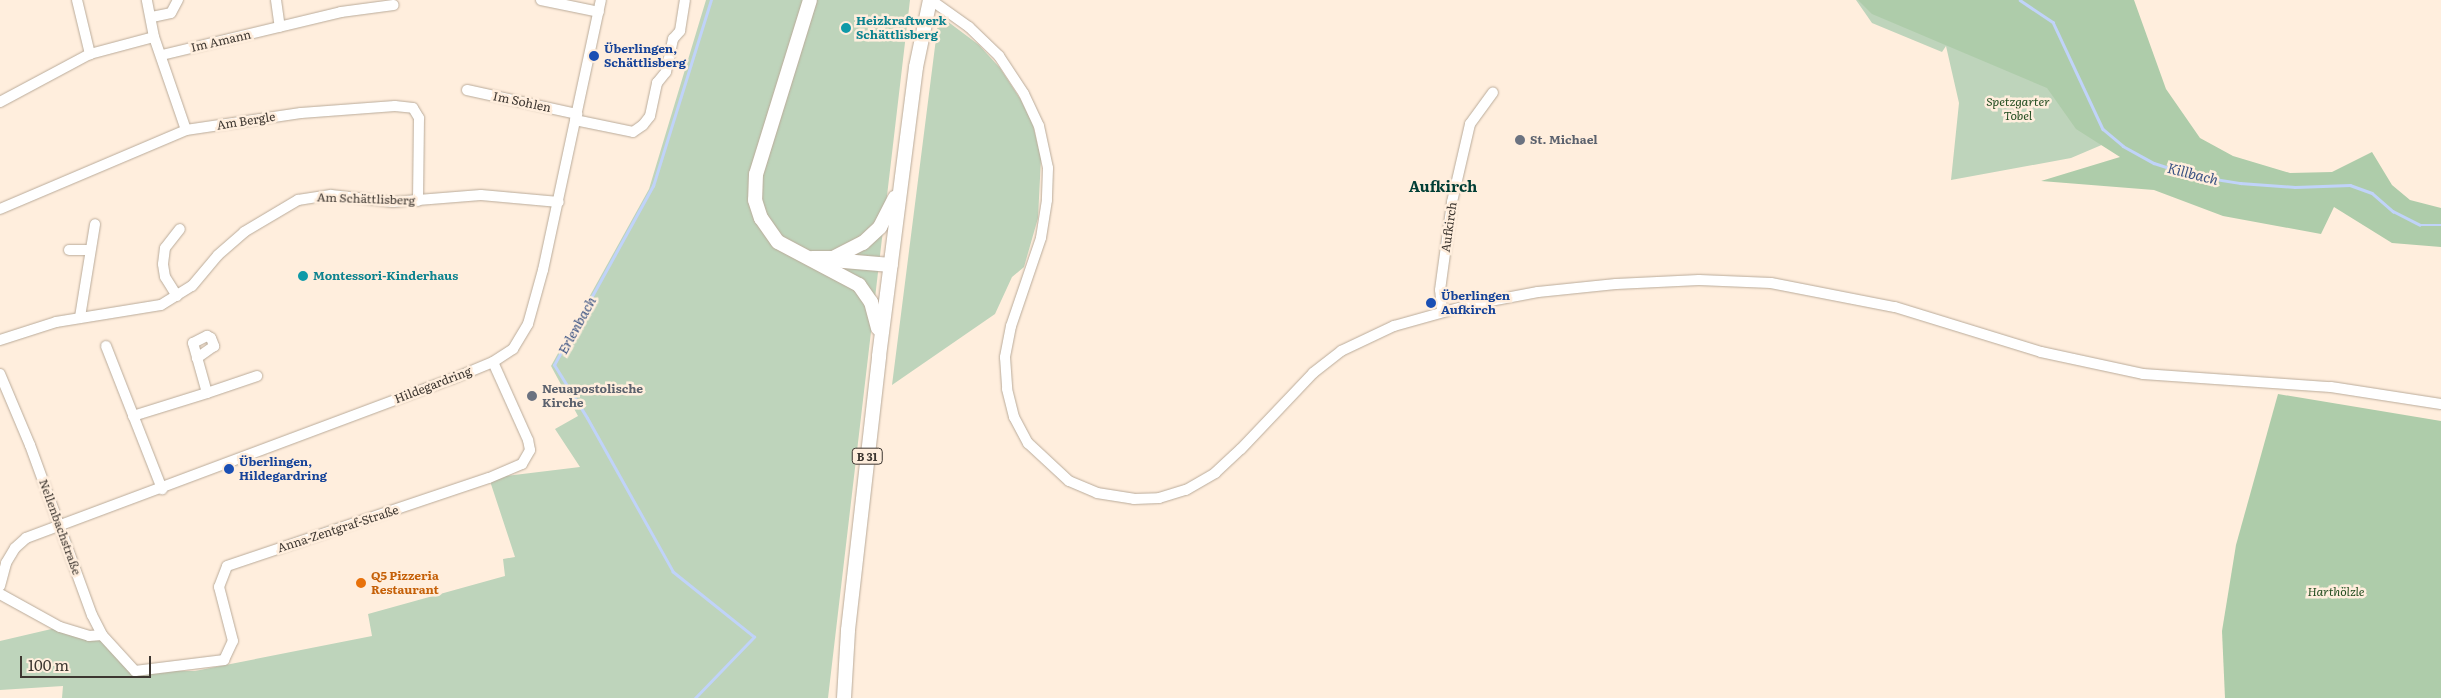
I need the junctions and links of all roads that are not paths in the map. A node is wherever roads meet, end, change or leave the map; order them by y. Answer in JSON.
{"nodes":[{"id":1,"x":77,"y":0,"type":"edge"},
{"id":2,"x":147,"y":0,"type":"edge"},
{"id":3,"x":178,"y":0,"type":"edge"},
{"id":4,"x":276,"y":0,"type":"edge"},
{"id":5,"x":339,"y":0,"type":"edge"},
{"id":6,"x":541,"y":0,"type":"edge"},
{"id":7,"x":601,"y":0,"type":"edge"},
{"id":8,"x":685,"y":0,"type":"edge"},
{"id":9,"x":810,"y":0,"type":"edge"},
{"id":10,"x":930,"y":0,"type":"edge"},
{"id":11,"x":394,"y":5,"type":"dead end"},
{"id":12,"x":340,"y":12,"type":"junction"},
{"id":13,"x":599,"y":12,"type":"junction"},
{"id":14,"x":152,"y":17,"type":"junction"},
{"id":15,"x":280,"y":27,"type":"junction"},
{"id":16,"x":154,"y":38,"type":"junction"},
{"id":17,"x":90,"y":54,"type":"junction"},
{"id":18,"x":162,"y":55,"type":"junction"},
{"id":19,"x":467,"y":90,"type":"dead end"},
{"id":20,"x":1493,"y":92,"type":"dead end"},
{"id":21,"x":0,"y":102,"type":"edge"},
{"id":22,"x":576,"y":117,"type":"junction"},
{"id":23,"x":186,"y":130,"type":"junction"},
{"id":24,"x":902,"y":178,"type":"junction"},
{"id":25,"x":418,"y":201,"type":"junction"},
{"id":26,"x":559,"y":202,"type":"junction"},
{"id":27,"x":0,"y":209,"type":"edge"},
{"id":28,"x":95,"y":224,"type":"dead end"},
{"id":29,"x":180,"y":229,"type":"dead end"},
{"id":30,"x":69,"y":250,"type":"dead end"},
{"id":31,"x":90,"y":250,"type":"junction"},
{"id":32,"x":822,"y":262,"type":"junction"},
{"id":33,"x":890,"y":269,"type":"junction"},
{"id":34,"x":177,"y":296,"type":"junction"},
{"id":35,"x":1442,"y":311,"type":"junction"},
{"id":36,"x":80,"y":317,"type":"junction"},
{"id":37,"x":0,"y":340,"type":"edge"},
{"id":38,"x":106,"y":346,"type":"dead end"},
{"id":39,"x":878,"y":356,"type":"junction"},
{"id":40,"x":197,"y":358,"type":"dead end"},
{"id":41,"x":493,"y":362,"type":"junction"},
{"id":42,"x":0,"y":374,"type":"edge"},
{"id":43,"x":257,"y":376,"type":"dead end"},
{"id":44,"x":207,"y":393,"type":"junction"},
{"id":45,"x":2441,"y":404,"type":"edge"},
{"id":46,"x":133,"y":416,"type":"junction"},
{"id":47,"x":162,"y":489,"type":"junction"},
{"id":48,"x":59,"y":526,"type":"junction"},
{"id":49,"x":0,"y":586,"type":"edge"},
{"id":50,"x":0,"y":594,"type":"edge"},
{"id":51,"x":102,"y":635,"type":"junction"},
{"id":52,"x":135,"y":671,"type":"joint"},
{"id":53,"x":844,"y":698,"type":"edge"}],
"edges":[{"from":1,"to":17,"type":"street"},
{"from":2,"to":14,"type":"street"},
{"from":3,"to":14,"type":"street"},
{"from":4,"to":15,"type":"street"},
{"from":5,"to":12,"type":"street"},
{"from":6,"to":13,"type":"street"},
{"from":7,"to":13,"type":"street","name":"Hildegardring"},
{"from":8,"to":22,"type":"street","name":"Im Sohlen"},
{"from":9,"to":32,"type":"main road"},
{"from":10,"to":24,"type":"main road","number":"B 31"},
{"from":10,"to":35,"type":"street"},
{"from":11,"to":12,"type":"street","name":"Im Amann"},
{"from":12,"to":15,"type":"street","name":"Im Amann"},
{"from":13,"to":22,"type":"street","name":"Hildegardring"},
{"from":14,"to":16,"type":"street"},
{"from":15,"to":18,"type":"street","name":"Im Amann"},
{"from":16,"to":17,"type":"street"},
{"from":16,"to":18,"type":"street"},
{"from":17,"to":21,"type":"street"},
{"from":18,"to":23,"type":"street"},
{"from":19,"to":22,"type":"street","name":"Im Sohlen"},
{"from":20,"to":35,"type":"street","name":"Aufkirch"},
{"from":22,"to":26,"type":"street","name":"Hildegardring"},
{"from":23,"to":25,"type":"street","name":"Am Bergle"},
{"from":23,"to":27,"type":"street","name":"Am Bergle"},
{"from":24,"to":32,"type":"main road"},
{"from":24,"to":33,"type":"main road","number":"B 31"},
{"from":25,"to":26,"type":"street","name":"Am Schättlisberg"},
{"from":25,"to":34,"type":"street","name":"Am Schättlisberg"},
{"from":26,"to":41,"type":"street","name":"Hildegardring"},
{"from":28,"to":31,"type":"street"},
{"from":29,"to":34,"type":"street"},
{"from":30,"to":31,"type":"street"},
{"from":31,"to":36,"type":"street"},
{"from":32,"to":33,"type":"main road"},
{"from":32,"to":39,"type":"main road"},
{"from":33,"to":39,"type":"main road","number":"B 31"},
{"from":34,"to":36,"type":"street","name":"Am Schättlisberg"},
{"from":35,"to":45,"type":"street"},
{"from":36,"to":37,"type":"street","name":"Am Schättlisberg"},
{"from":38,"to":46,"type":"street"},
{"from":39,"to":53,"type":"main road","number":"B 31"},
{"from":40,"to":44,"type":"street"},
{"from":41,"to":47,"type":"street","name":"Hildegardring"},
{"from":41,"to":52,"type":"street","name":"Anna-Zentgraf-Straße"},
{"from":42,"to":48,"type":"street","name":"Nellenbachstraße"},
{"from":43,"to":44,"type":"street"},
{"from":44,"to":46,"type":"street"},
{"from":46,"to":47,"type":"street"},
{"from":47,"to":48,"type":"street","name":"Hildegardring"},
{"from":48,"to":49,"type":"street","name":"Hildegardring"},
{"from":48,"to":51,"type":"street","name":"Nellenbachstraße"},
{"from":50,"to":51,"type":"street"},
{"from":51,"to":52,"type":"street","name":"Nellenbachstraße"}]}
